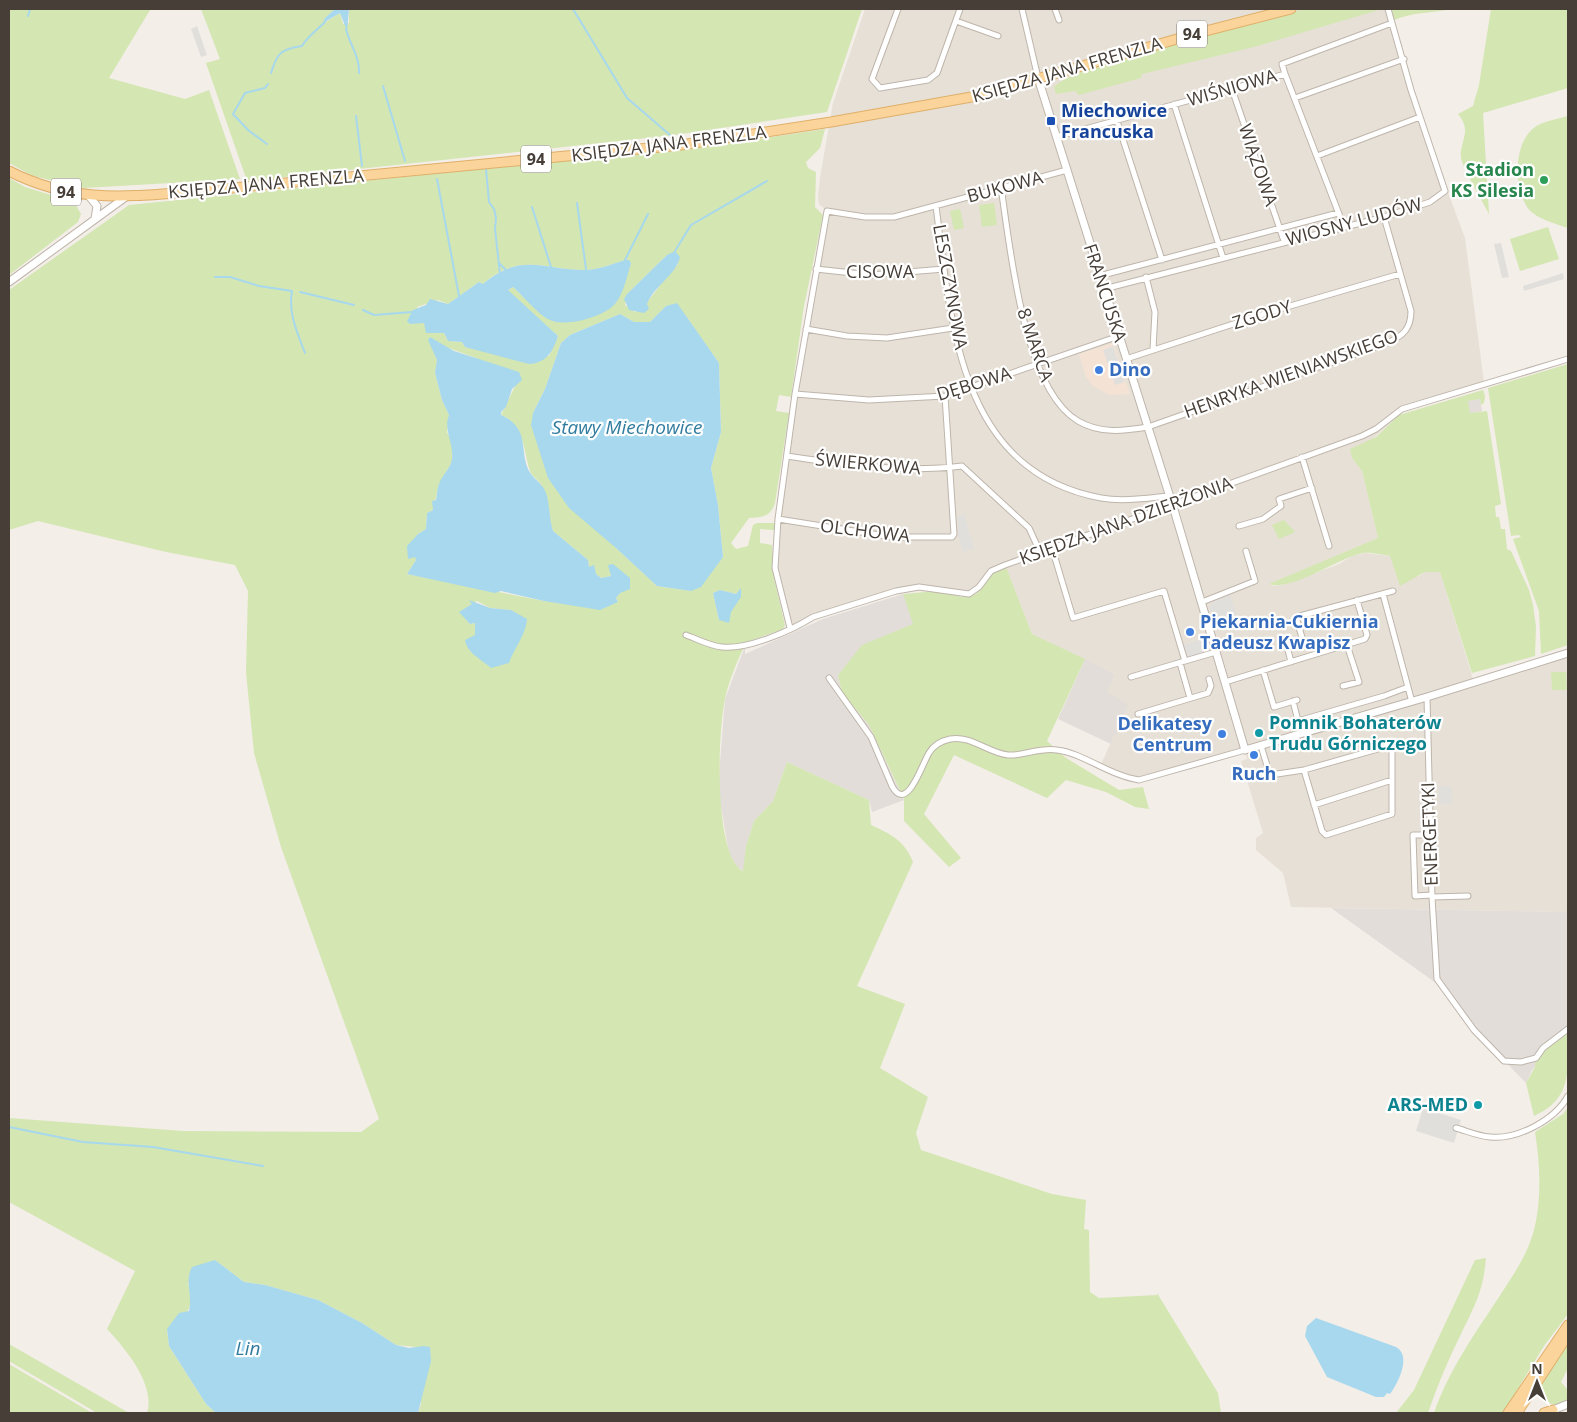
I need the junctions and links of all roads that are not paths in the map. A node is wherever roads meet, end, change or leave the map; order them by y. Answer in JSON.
{"nodes":[{"id":1,"x":898,"y":9,"type":"edge"},
{"id":2,"x":960,"y":9,"type":"edge"},
{"id":3,"x":1022,"y":9,"type":"edge"},
{"id":4,"x":1055,"y":9,"type":"edge"},
{"id":5,"x":1291,"y":9,"type":"edge"},
{"id":6,"x":1388,"y":9,"type":"edge"},
{"id":7,"x":956,"y":20,"type":"junction"},
{"id":8,"x":1059,"y":20,"type":"dead end"},
{"id":9,"x":1392,"y":23,"type":"junction"},
{"id":10,"x":998,"y":36,"type":"dead end"},
{"id":11,"x":1404,"y":59,"type":"junction"},
{"id":12,"x":1285,"y":74,"type":"junction"},
{"id":13,"x":1038,"y":78,"type":"junction"},
{"id":14,"x":1232,"y":89,"type":"junction"},
{"id":15,"x":1295,"y":98,"type":"junction"},
{"id":16,"x":1174,"y":104,"type":"junction"},
{"id":17,"x":1420,"y":117,"type":"junction"},
{"id":18,"x":1117,"y":121,"type":"junction"},
{"id":19,"x":1056,"y":137,"type":"junction"},
{"id":20,"x":1317,"y":156,"type":"junction"},
{"id":21,"x":1067,"y":170,"type":"junction"},
{"id":22,"x":9,"y":171,"type":"edge"},
{"id":23,"x":1001,"y":187,"type":"junction"},
{"id":24,"x":89,"y":196,"type":"junction"},
{"id":25,"x":127,"y":196,"type":"junction"},
{"id":26,"x":936,"y":206,"type":"junction"},
{"id":27,"x":1338,"y":213,"type":"junction"},
{"id":28,"x":1384,"y":217,"type":"junction"},
{"id":29,"x":95,"y":219,"type":"junction"},
{"id":30,"x":1344,"y":227,"type":"junction"},
{"id":31,"x":1279,"y":228,"type":"junction"},
{"id":32,"x":1284,"y":241,"type":"junction"},
{"id":33,"x":1219,"y":244,"type":"junction"},
{"id":34,"x":1224,"y":258,"type":"junction"},
{"id":35,"x":1162,"y":260,"type":"junction"},
{"id":36,"x":816,"y":269,"type":"junction"},
{"id":37,"x":944,"y":269,"type":"junction"},
{"id":38,"x":1400,"y":274,"type":"junction"},
{"id":39,"x":1099,"y":276,"type":"junction"},
{"id":40,"x":1146,"y":277,"type":"junction"},
{"id":41,"x":9,"y":282,"type":"edge"},
{"id":42,"x":1104,"y":290,"type":"junction"},
{"id":43,"x":953,"y":328,"type":"junction"},
{"id":44,"x":806,"y":330,"type":"junction"},
{"id":45,"x":1119,"y":336,"type":"junction"},
{"id":46,"x":1153,"y":349,"type":"junction"},
{"id":47,"x":1126,"y":359,"type":"junction"},
{"id":48,"x":1568,"y":359,"type":"edge"},
{"id":49,"x":1037,"y":363,"type":"junction"},
{"id":50,"x":971,"y":389,"type":"junction"},
{"id":51,"x":795,"y":394,"type":"junction"},
{"id":52,"x":945,"y":396,"type":"junction"},
{"id":53,"x":1148,"y":427,"type":"junction"},
{"id":54,"x":787,"y":456,"type":"junction"},
{"id":55,"x":1302,"y":457,"type":"junction"},
{"id":56,"x":949,"y":468,"type":"junction"},
{"id":57,"x":1312,"y":488,"type":"junction"},
{"id":58,"x":1171,"y":500,"type":"junction"},
{"id":59,"x":778,"y":519,"type":"junction"},
{"id":60,"x":1239,"y":526,"type":"dead end"},
{"id":61,"x":1329,"y":546,"type":"dead end"},
{"id":62,"x":1052,"y":548,"type":"junction"},
{"id":63,"x":1246,"y":551,"type":"dead end"},
{"id":64,"x":1040,"y":552,"type":"junction"},
{"id":65,"x":1393,"y":591,"type":"dead end"},
{"id":66,"x":1383,"y":594,"type":"junction"},
{"id":67,"x":1357,"y":600,"type":"junction"},
{"id":68,"x":1202,"y":602,"type":"junction"},
{"id":69,"x":790,"y":628,"type":"junction"},
{"id":70,"x":686,"y":634,"type":"dead end"},
{"id":71,"x":1347,"y":645,"type":"junction"},
{"id":72,"x":1216,"y":652,"type":"junction"},
{"id":73,"x":1568,"y":654,"type":"edge"},
{"id":74,"x":1183,"y":662,"type":"junction"},
{"id":75,"x":1291,"y":662,"type":"junction"},
{"id":76,"x":1263,"y":670,"type":"junction"},
{"id":77,"x":1131,"y":677,"type":"dead end"},
{"id":78,"x":829,"y":678,"type":"dead end"},
{"id":79,"x":1209,"y":679,"type":"dead end"},
{"id":80,"x":1225,"y":682,"type":"junction"},
{"id":81,"x":1343,"y":686,"type":"dead end"},
{"id":82,"x":1408,"y":687,"type":"junction"},
{"id":83,"x":1190,"y":698,"type":"junction"},
{"id":84,"x":1427,"y":698,"type":"junction"},
{"id":85,"x":1412,"y":702,"type":"junction"},
{"id":86,"x":1138,"y":714,"type":"dead end"},
{"id":87,"x":1261,"y":746,"type":"junction"},
{"id":88,"x":1245,"y":750,"type":"junction"},
{"id":89,"x":1304,"y":770,"type":"junction"},
{"id":90,"x":1392,"y":780,"type":"junction"},
{"id":91,"x":1314,"y":804,"type":"junction"},
{"id":92,"x":1430,"y":835,"type":"junction"},
{"id":93,"x":1432,"y":896,"type":"junction"},
{"id":94,"x":1468,"y":896,"type":"dead end"},
{"id":95,"x":1568,"y":1030,"type":"edge"},
{"id":96,"x":1568,"y":1096,"type":"edge"},
{"id":97,"x":1456,"y":1128,"type":"dead end"},
{"id":98,"x":1568,"y":1325,"type":"edge"},
{"id":99,"x":1568,"y":1335,"type":"edge"},
{"id":100,"x":1568,"y":1404,"type":"edge"},
{"id":101,"x":1553,"y":1410,"type":"joint"},
{"id":102,"x":1508,"y":1413,"type":"edge"},
{"id":103,"x":1517,"y":1413,"type":"edge"},
{"id":104,"x":1544,"y":1413,"type":"edge"}],
"edges":[{"from":1,"to":7,"type":"street"},
{"from":2,"to":7,"type":"street"},
{"from":3,"to":13,"type":"street"},
{"from":4,"to":8,"type":"street"},
{"from":5,"to":13,"type":"main road","name":"KSIĘDZA JANA FRENZLA","number":"94"},
{"from":6,"to":9,"type":"street","name":"WIOSNY LUDÓW"},
{"from":7,"to":10,"type":"street"},
{"from":9,"to":11,"type":"street","name":"WIOSNY LUDÓW"},
{"from":9,"to":12,"type":"street","name":"WIŚNIOWA"},
{"from":11,"to":15,"type":"street"},
{"from":11,"to":17,"type":"street","name":"WIOSNY LUDÓW"},
{"from":12,"to":14,"type":"street","name":"WIŚNIOWA"},
{"from":12,"to":15,"type":"street"},
{"from":13,"to":19,"type":"street","name":"FRANCUSKA"},
{"from":13,"to":25,"type":"main road","name":"KSIĘDZA JANA FRENZLA","number":"94"},
{"from":14,"to":16,"type":"street","name":"WIŚNIOWA"},
{"from":14,"to":31,"type":"street","name":"WIĄZOWA"},
{"from":15,"to":20,"type":"street"},
{"from":16,"to":18,"type":"street","name":"WIŚNIOWA"},
{"from":16,"to":33,"type":"street"},
{"from":17,"to":20,"type":"street"},
{"from":17,"to":28,"type":"street","name":"WIOSNY LUDÓW"},
{"from":18,"to":19,"type":"street","name":"WIŚNIOWA"},
{"from":18,"to":35,"type":"street"},
{"from":19,"to":21,"type":"street","name":"FRANCUSKA"},
{"from":20,"to":27,"type":"street"},
{"from":21,"to":23,"type":"street","name":"BUKOWA"},
{"from":21,"to":39,"type":"street","name":"FRANCUSKA"},
{"from":22,"to":24,"type":"main road","name":"KSIĘDZA JANA FRENZLA","number":"94"},
{"from":23,"to":26,"type":"street","name":"BUKOWA"},
{"from":23,"to":49,"type":"street","name":"8 MARCA"},
{"from":24,"to":25,"type":"main road","name":"KSIĘDZA JANA FRENZLA","number":"94"},
{"from":24,"to":29,"type":"street"},
{"from":25,"to":29,"type":"street"},
{"from":26,"to":36,"type":"street","name":"BUKOWA"},
{"from":26,"to":37,"type":"street","name":"LESZCZYNOWA"},
{"from":27,"to":30,"type":"street"},
{"from":27,"to":31,"type":"street","name":"WIOSNY LUDÓW"},
{"from":28,"to":30,"type":"street","name":"WIOSNY LUDÓW"},
{"from":28,"to":38,"type":"street","name":"HENRYKA WIENIAWSKIEGO"},
{"from":29,"to":41,"type":"street"},
{"from":30,"to":32,"type":"street","name":"WIOSNY LUDÓW"},
{"from":31,"to":32,"type":"street","name":"WIĄZOWA"},
{"from":31,"to":33,"type":"street","name":"WIOSNY LUDÓW"},
{"from":32,"to":34,"type":"street","name":"WIOSNY LUDÓW"},
{"from":33,"to":34,"type":"street"},
{"from":33,"to":35,"type":"street","name":"WIOSNY LUDÓW"},
{"from":34,"to":40,"type":"street","name":"WIOSNY LUDÓW"},
{"from":35,"to":39,"type":"street","name":"WIOSNY LUDÓW"},
{"from":36,"to":37,"type":"street","name":"CISOWA"},
{"from":36,"to":44,"type":"street"},
{"from":37,"to":43,"type":"street","name":"LESZCZYNOWA"},
{"from":38,"to":46,"type":"street","name":"ZGODY"},
{"from":38,"to":53,"type":"street","name":"HENRYKA WIENIAWSKIEGO"},
{"from":39,"to":42,"type":"street","name":"FRANCUSKA"},
{"from":40,"to":42,"type":"street","name":"WIOSNY LUDÓW"},
{"from":40,"to":46,"type":"street"},
{"from":42,"to":45,"type":"street","name":"FRANCUSKA"},
{"from":43,"to":44,"type":"street"},
{"from":43,"to":50,"type":"street","name":"LESZCZYNOWA"},
{"from":44,"to":51,"type":"street"},
{"from":45,"to":47,"type":"street","name":"FRANCUSKA"},
{"from":45,"to":49,"type":"street","name":"DĘBOWA"},
{"from":46,"to":47,"type":"street","name":"ZGODY"},
{"from":47,"to":53,"type":"street","name":"FRANCUSKA"},
{"from":48,"to":55,"type":"street","name":"KSIĘDZA JANA DZIERŻONIA"},
{"from":49,"to":50,"type":"street","name":"DĘBOWA"},
{"from":49,"to":53,"type":"street","name":"8 MARCA"},
{"from":50,"to":52,"type":"street","name":"DĘBOWA"},
{"from":50,"to":58,"type":"street","name":"LESZCZYNOWA"},
{"from":51,"to":52,"type":"street","name":"DĘBOWA"},
{"from":51,"to":54,"type":"street"},
{"from":52,"to":56,"type":"street"},
{"from":53,"to":58,"type":"street","name":"FRANCUSKA"},
{"from":54,"to":56,"type":"street","name":"ŚWIERKOWA"},
{"from":54,"to":59,"type":"street"},
{"from":55,"to":57,"type":"street"},
{"from":55,"to":58,"type":"street","name":"KSIĘDZA JANA DZIERŻONIA"},
{"from":56,"to":59,"type":"street","name":"OLCHOWA"},
{"from":56,"to":64,"type":"street","name":"ŚWIERKOWA"},
{"from":57,"to":60,"type":"street"},
{"from":57,"to":61,"type":"street"},
{"from":58,"to":62,"type":"street","name":"KSIĘDZA JANA DZIERŻONIA"},
{"from":58,"to":68,"type":"street","name":"FRANCUSKA"},
{"from":59,"to":69,"type":"street"},
{"from":62,"to":64,"type":"street","name":"KSIĘDZA JANA DZIERŻONIA"},
{"from":62,"to":74,"type":"street"},
{"from":63,"to":68,"type":"street"},
{"from":64,"to":69,"type":"street","name":"KSIĘDZA JANA DZIERŻONIA"},
{"from":65,"to":66,"type":"street"},
{"from":66,"to":67,"type":"street"},
{"from":66,"to":82,"type":"street"},
{"from":67,"to":71,"type":"street"},
{"from":67,"to":75,"type":"street"},
{"from":68,"to":72,"type":"street","name":"FRANCUSKA"},
{"from":69,"to":70,"type":"street","name":"KSIĘDZA JANA DZIERŻONIA"},
{"from":71,"to":75,"type":"street"},
{"from":71,"to":81,"type":"street"},
{"from":72,"to":74,"type":"street"},
{"from":72,"to":80,"type":"street","name":"FRANCUSKA"},
{"from":73,"to":84,"type":"street"},
{"from":74,"to":77,"type":"street"},
{"from":74,"to":83,"type":"street"},
{"from":75,"to":76,"type":"street"},
{"from":76,"to":80,"type":"street"},
{"from":76,"to":82,"type":"street"},
{"from":78,"to":88,"type":"street"},
{"from":79,"to":83,"type":"street"},
{"from":80,"to":88,"type":"street","name":"FRANCUSKA"},
{"from":82,"to":85,"type":"street"},
{"from":83,"to":86,"type":"street"},
{"from":84,"to":85,"type":"street"},
{"from":84,"to":92,"type":"street","name":"ENERGETYKI"},
{"from":85,"to":87,"type":"street"},
{"from":87,"to":88,"type":"street"},
{"from":87,"to":89,"type":"street"},
{"from":89,"to":90,"type":"street"},
{"from":89,"to":91,"type":"street"},
{"from":90,"to":91,"type":"street"},
{"from":90,"to":91,"type":"street"},
{"from":92,"to":93,"type":"street","name":"ENERGETYKI"},
{"from":92,"to":93,"type":"street"},
{"from":93,"to":94,"type":"street"},
{"from":93,"to":95,"type":"street","name":"ENERGETYKI"},
{"from":96,"to":97,"type":"street"},
{"from":98,"to":102,"type":"main road"},
{"from":99,"to":103,"type":"main road"},
{"from":100,"to":101,"type":"street"},
{"from":101,"to":104,"type":"main road"}]}
